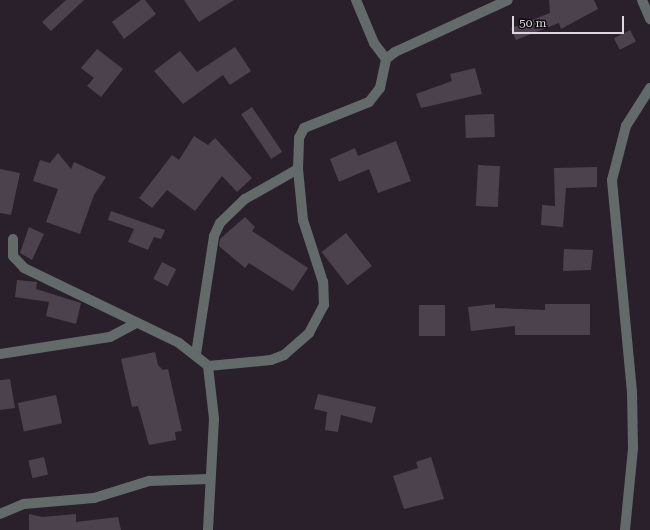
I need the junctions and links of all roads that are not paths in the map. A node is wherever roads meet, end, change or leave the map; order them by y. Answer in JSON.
{"nodes":[{"id":1,"x":356,"y":0,"type":"edge"},
{"id":2,"x":642,"y":0,"type":"edge"},
{"id":3,"x":502,"y":2,"type":"edge"},
{"id":4,"x":650,"y":19,"type":"edge"},
{"id":5,"x":386,"y":59,"type":"junction"},
{"id":6,"x":650,"y":88,"type":"edge"},
{"id":7,"x":298,"y":169,"type":"junction"},
{"id":8,"x":13,"y":239,"type":"dead end"},
{"id":9,"x":134,"y":324,"type":"junction"},
{"id":10,"x":0,"y":354,"type":"edge"},
{"id":11,"x":196,"y":354,"type":"junction"},
{"id":12,"x":208,"y":366,"type":"junction"},
{"id":13,"x":210,"y":479,"type":"junction"},
{"id":14,"x":0,"y":514,"type":"edge"},
{"id":15,"x":208,"y":530,"type":"edge"},
{"id":16,"x":625,"y":530,"type":"edge"}],
"edges":[{"from":1,"to":5,"type":"street"},
{"from":2,"to":4,"type":"street"},
{"from":3,"to":5,"type":"street"},
{"from":5,"to":7,"type":"street"},
{"from":6,"to":16,"type":"street"},
{"from":7,"to":11,"type":"street"},
{"from":7,"to":12,"type":"street"},
{"from":8,"to":9,"type":"street"},
{"from":9,"to":10,"type":"street"},
{"from":9,"to":11,"type":"street"},
{"from":11,"to":12,"type":"street"},
{"from":12,"to":13,"type":"street"},
{"from":13,"to":14,"type":"street"},
{"from":13,"to":15,"type":"street"}]}
